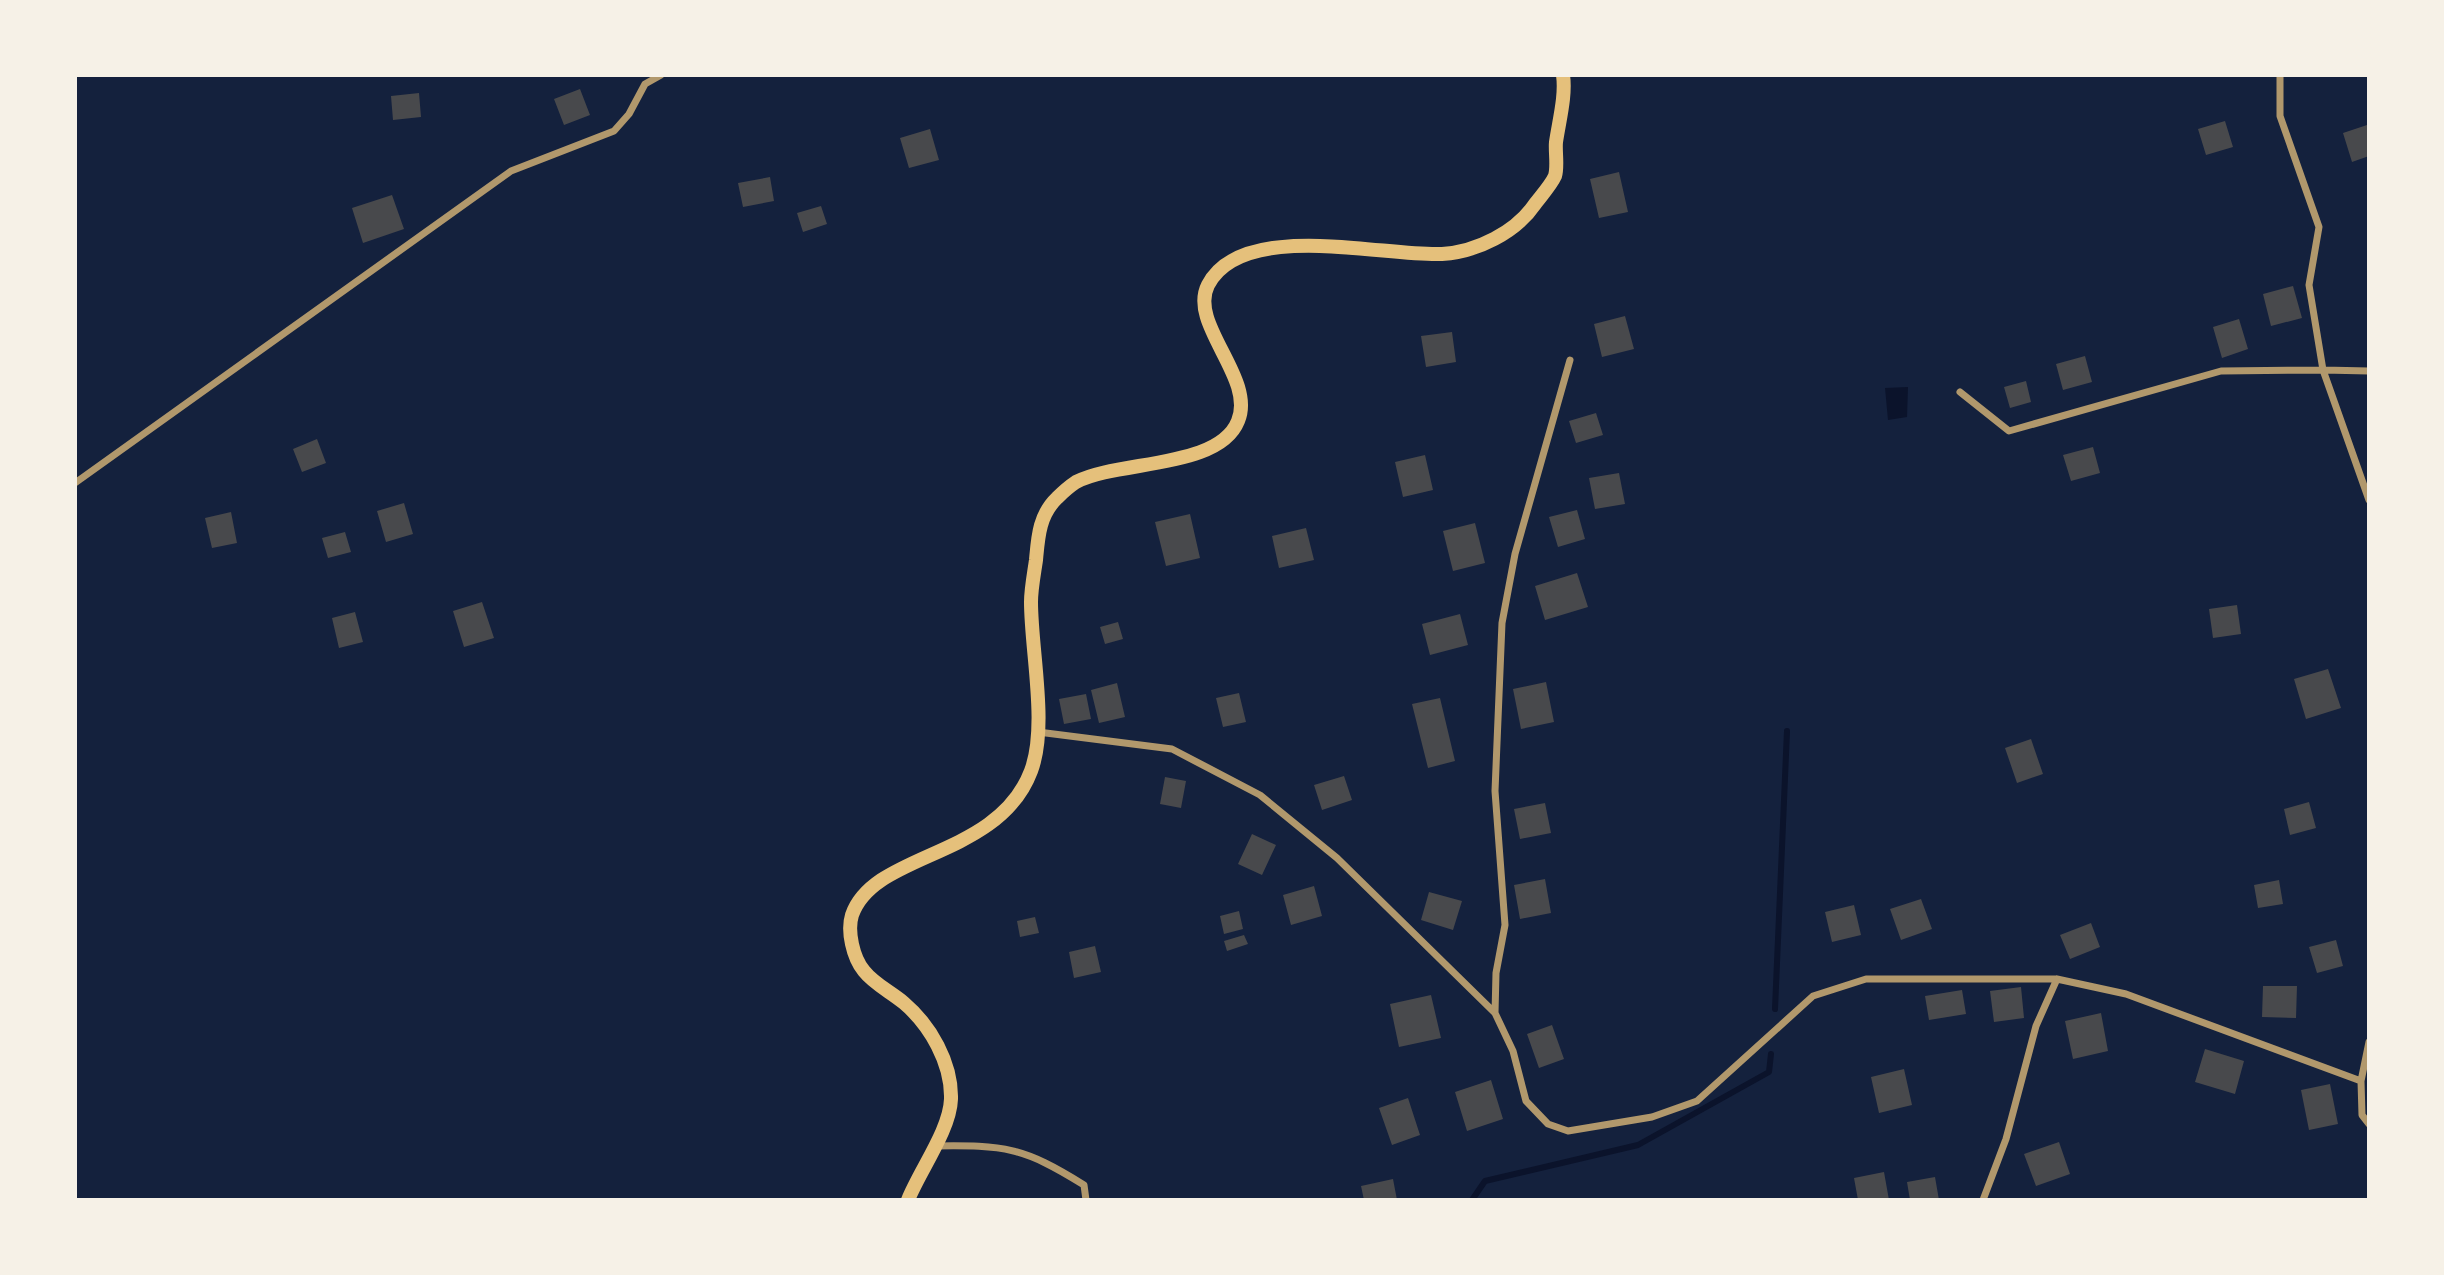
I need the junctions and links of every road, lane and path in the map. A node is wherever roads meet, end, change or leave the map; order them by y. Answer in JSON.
{"nodes":[{"id":1,"x":661,"y":75,"type":"edge"},
{"id":2,"x":1563,"y":75,"type":"edge"},
{"id":3,"x":2280,"y":75,"type":"edge"},
{"id":4,"x":1570,"y":360,"type":"dead end"},
{"id":5,"x":2323,"y":370,"type":"junction"},
{"id":6,"x":2369,"y":371,"type":"edge"},
{"id":7,"x":1960,"y":392,"type":"dead end"},
{"id":8,"x":75,"y":483,"type":"edge"},
{"id":9,"x":2366,"y":488,"type":"edge"},
{"id":10,"x":2369,"y":500,"type":"edge"},
{"id":11,"x":1037,"y":732,"type":"junction"},
{"id":12,"x":2057,"y":979,"type":"junction"},
{"id":13,"x":1496,"y":1013,"type":"junction"},
{"id":14,"x":2369,"y":1042,"type":"edge"},
{"id":15,"x":2361,"y":1081,"type":"junction"},
{"id":16,"x":2369,"y":1124,"type":"edge"},
{"id":17,"x":933,"y":1146,"type":"junction"},
{"id":18,"x":908,"y":1200,"type":"edge"},
{"id":19,"x":1086,"y":1200,"type":"edge"},
{"id":20,"x":1983,"y":1200,"type":"edge"}],
"edges":[{"from":1,"to":8,"type":"street"},
{"from":2,"to":11,"type":"main road"},
{"from":3,"to":5,"type":"street"},
{"from":4,"to":13,"type":"street"},
{"from":5,"to":6,"type":"street"},
{"from":5,"to":7,"type":"street"},
{"from":5,"to":9,"type":"street"},
{"from":9,"to":10,"type":"street"},
{"from":11,"to":13,"type":"street"},
{"from":11,"to":17,"type":"main road"},
{"from":12,"to":13,"type":"street"},
{"from":12,"to":15,"type":"street"},
{"from":12,"to":20,"type":"street"},
{"from":14,"to":15,"type":"street"},
{"from":15,"to":16,"type":"street"},
{"from":17,"to":18,"type":"main road"},
{"from":17,"to":19,"type":"street"}]}
